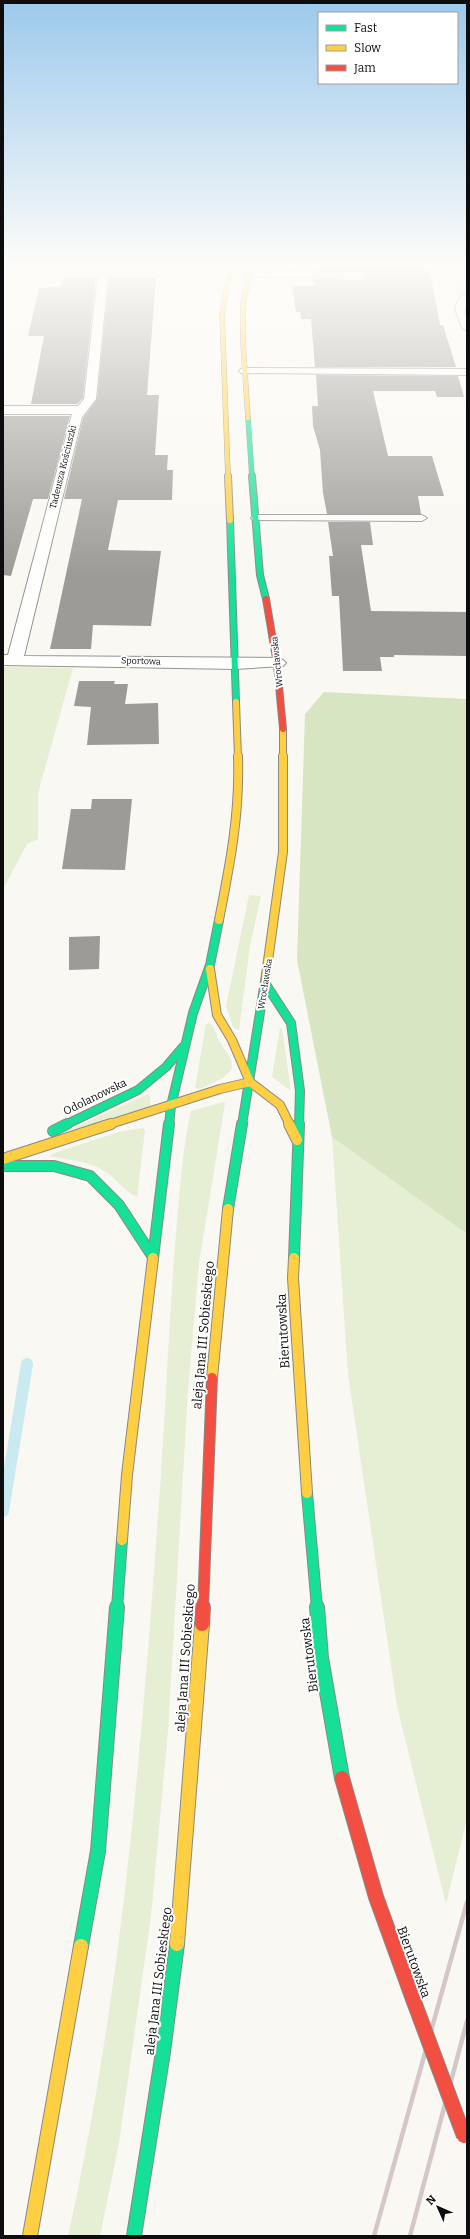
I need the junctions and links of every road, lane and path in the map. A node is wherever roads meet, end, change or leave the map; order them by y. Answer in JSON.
{"nodes":[{"id":1,"x":93,"y":366,"type":"edge"},
{"id":2,"x":224,"y":366,"type":"edge"},
{"id":3,"x":245,"y":366,"type":"edge"},
{"id":4,"x":245,"y":372,"type":"junction"},
{"id":5,"x":467,"y":372,"type":"edge"},
{"id":6,"x":3,"y":410,"type":"edge"},
{"id":7,"x":82,"y":410,"type":"junction"},
{"id":8,"x":256,"y":518,"type":"junction"},
{"id":9,"x":422,"y":518,"type":"dead end"},
{"id":10,"x":9,"y":660,"type":"edge"},
{"id":11,"x":278,"y":663,"type":"junction"},
{"id":12,"x":235,"y":664,"type":"junction"},
{"id":13,"x":210,"y":965,"type":"junction"},
{"id":14,"x":265,"y":984,"type":"junction"},
{"id":15,"x":185,"y":1044,"type":"junction"},
{"id":16,"x":250,"y":1082,"type":"junction"},
{"id":17,"x":171,"y":1106,"type":"junction"},
{"id":18,"x":298,"y":1142,"type":"junction"},
{"id":19,"x":3,"y":1155,"type":"edge"},
{"id":20,"x":3,"y":1158,"type":"edge"},
{"id":21,"x":3,"y":1166,"type":"edge"},
{"id":22,"x":153,"y":1257,"type":"junction"},
{"id":23,"x":466,"y":2140,"type":"edge"},
{"id":24,"x":30,"y":2236,"type":"edge"},
{"id":25,"x":134,"y":2236,"type":"edge"}],
"edges":[{"from":1,"to":7,"type":"street","name":"Tadeusza Kościuszki"},
{"from":2,"to":12,"type":"main road"},
{"from":3,"to":4,"type":"main road","name":"Wrocławska"},
{"from":4,"to":5,"type":"street"},
{"from":4,"to":8,"type":"main road","name":"Wrocławska"},
{"from":6,"to":7,"type":"street"},
{"from":7,"to":10,"type":"street","name":"Tadeusza Kościuszki"},
{"from":8,"to":9,"type":"lane"},
{"from":8,"to":11,"type":"main road","name":"Wrocławska"},
{"from":10,"to":12,"type":"street","name":"Sportowa"},
{"from":11,"to":12,"type":"street","name":"Sportowa"},
{"from":11,"to":14,"type":"main road","name":"Wrocławska"},
{"from":12,"to":13,"type":"main road"},
{"from":13,"to":15,"type":"main road"},
{"from":13,"to":16,"type":"main road"},
{"from":14,"to":16,"type":"main road","name":"Wrocławska"},
{"from":14,"to":18,"type":"main road","name":"Bierutowska"},
{"from":15,"to":17,"type":"main road"},
{"from":15,"to":19,"type":"main road","name":"Odolanowska"},
{"from":16,"to":17,"type":"main road"},
{"from":16,"to":18,"type":"main road","name":"Bierutowska"},
{"from":16,"to":25,"type":"main road","name":"aleja Jana III Sobieskiego"},
{"from":17,"to":20,"type":"main road"},
{"from":17,"to":22,"type":"main road"},
{"from":18,"to":23,"type":"main road","name":"Bierutowska","bridge":true},
{"from":21,"to":22,"type":"main road"},
{"from":22,"to":24,"type":"main road"}]}
